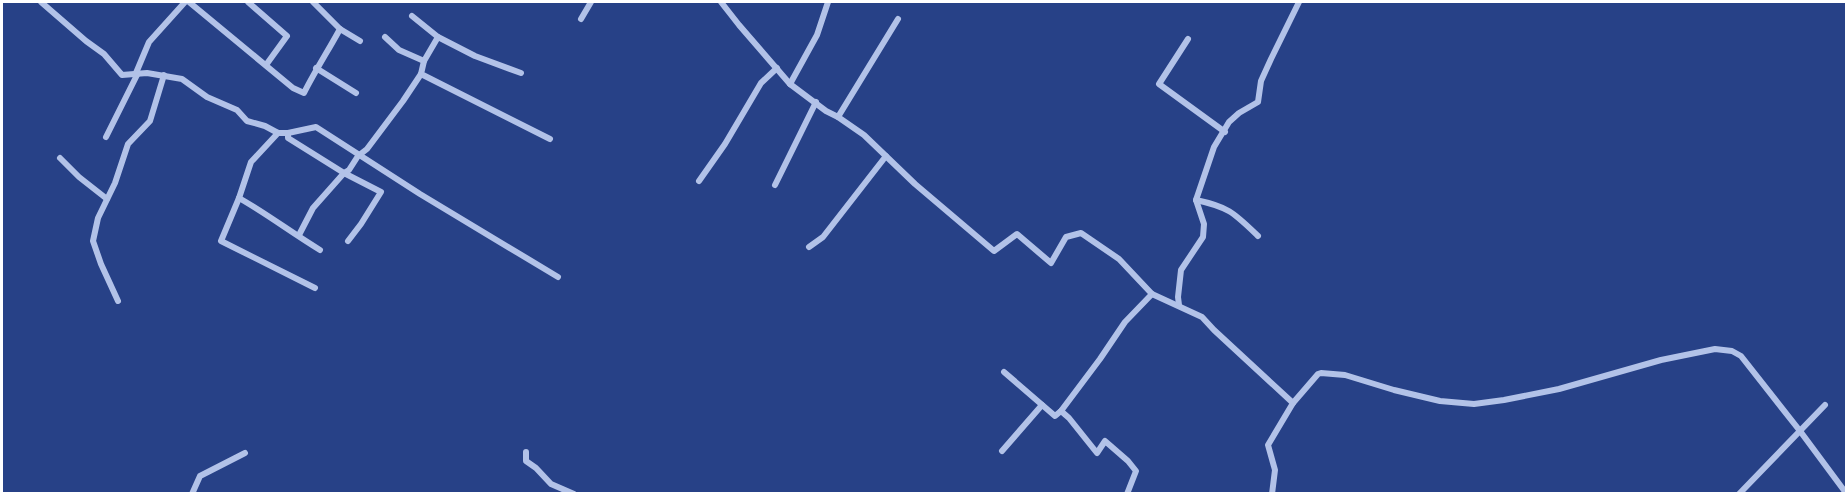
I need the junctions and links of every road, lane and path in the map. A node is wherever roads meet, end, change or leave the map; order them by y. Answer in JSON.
{"nodes":[{"id":1,"x":41,"y":2,"type":"edge"},
{"id":2,"x":187,"y":2,"type":"edge"},
{"id":3,"x":248,"y":2,"type":"edge"},
{"id":4,"x":313,"y":2,"type":"edge"},
{"id":5,"x":591,"y":2,"type":"edge"},
{"id":6,"x":721,"y":2,"type":"edge"},
{"id":7,"x":828,"y":2,"type":"edge"},
{"id":8,"x":1299,"y":2,"type":"edge"},
{"id":9,"x":412,"y":16,"type":"dead end"},
{"id":10,"x":581,"y":19,"type":"dead end"},
{"id":11,"x":898,"y":19,"type":"dead end"},
{"id":12,"x":340,"y":29,"type":"junction"},
{"id":13,"x":384,"y":37,"type":"dead end"},
{"id":14,"x":438,"y":37,"type":"junction"},
{"id":15,"x":1188,"y":39,"type":"dead end"},
{"id":16,"x":360,"y":41,"type":"dead end"},
{"id":17,"x":424,"y":62,"type":"junction"},
{"id":18,"x":266,"y":65,"type":"junction"},
{"id":19,"x":316,"y":68,"type":"junction"},
{"id":20,"x":777,"y":68,"type":"junction"},
{"id":21,"x":137,"y":73,"type":"junction"},
{"id":22,"x":521,"y":73,"type":"dead end"},
{"id":23,"x":420,"y":74,"type":"junction"},
{"id":24,"x":164,"y":75,"type":"junction"},
{"id":25,"x":790,"y":84,"type":"junction"},
{"id":26,"x":356,"y":93,"type":"dead end"},
{"id":27,"x":816,"y":102,"type":"junction"},
{"id":28,"x":838,"y":117,"type":"junction"},
{"id":29,"x":1225,"y":132,"type":"junction"},
{"id":30,"x":278,"y":133,"type":"junction"},
{"id":31,"x":288,"y":133,"type":"junction"},
{"id":32,"x":106,"y":137,"type":"dead end"},
{"id":33,"x":550,"y":139,"type":"dead end"},
{"id":34,"x":360,"y":154,"type":"junction"},
{"id":35,"x":886,"y":156,"type":"junction"},
{"id":36,"x":60,"y":158,"type":"dead end"},
{"id":37,"x":344,"y":173,"type":"junction"},
{"id":38,"x":699,"y":181,"type":"dead end"},
{"id":39,"x":775,"y":184,"type":"dead end"},
{"id":40,"x":239,"y":198,"type":"junction"},
{"id":41,"x":107,"y":199,"type":"junction"},
{"id":42,"x":1196,"y":200,"type":"junction"},
{"id":43,"x":299,"y":235,"type":"junction"},
{"id":44,"x":1257,"y":236,"type":"dead end"},
{"id":45,"x":348,"y":241,"type":"dead end"},
{"id":46,"x":809,"y":247,"type":"dead end"},
{"id":47,"x":320,"y":250,"type":"dead end"},
{"id":48,"x":558,"y":277,"type":"dead end"},
{"id":49,"x":315,"y":288,"type":"dead end"},
{"id":50,"x":1152,"y":294,"type":"junction"},
{"id":51,"x":118,"y":301,"type":"dead end"},
{"id":52,"x":1179,"y":305,"type":"junction"},
{"id":53,"x":1004,"y":372,"type":"dead end"},
{"id":54,"x":1293,"y":403,"type":"junction"},
{"id":55,"x":1042,"y":405,"type":"junction"},
{"id":56,"x":1825,"y":405,"type":"dead end"},
{"id":57,"x":1061,"y":411,"type":"junction"},
{"id":58,"x":1800,"y":431,"type":"junction"},
{"id":59,"x":1002,"y":451,"type":"dead end"},
{"id":60,"x":526,"y":452,"type":"dead end"},
{"id":61,"x":245,"y":453,"type":"dead end"},
{"id":62,"x":1846,"y":493,"type":"edge"},
{"id":63,"x":192,"y":494,"type":"edge"},
{"id":64,"x":574,"y":494,"type":"edge"},
{"id":65,"x":1127,"y":494,"type":"edge"},
{"id":66,"x":1272,"y":494,"type":"edge"},
{"id":67,"x":1739,"y":494,"type":"edge"}],
"edges":[{"from":1,"to":21,"type":"street"},
{"from":2,"to":18,"type":"street"},
{"from":2,"to":21,"type":"street"},
{"from":3,"to":18,"type":"street"},
{"from":4,"to":12,"type":"street"},
{"from":5,"to":10,"type":"street"},
{"from":6,"to":20,"type":"street"},
{"from":7,"to":25,"type":"street"},
{"from":8,"to":29,"type":"street"},
{"from":9,"to":14,"type":"street"},
{"from":11,"to":28,"type":"street"},
{"from":12,"to":16,"type":"street"},
{"from":12,"to":19,"type":"street"},
{"from":13,"to":17,"type":"street"},
{"from":14,"to":17,"type":"street"},
{"from":14,"to":22,"type":"street"},
{"from":15,"to":29,"type":"street"},
{"from":17,"to":23,"type":"street"},
{"from":18,"to":19,"type":"street"},
{"from":19,"to":26,"type":"street"},
{"from":20,"to":25,"type":"street"},
{"from":20,"to":38,"type":"street"},
{"from":21,"to":24,"type":"street"},
{"from":21,"to":32,"type":"street"},
{"from":23,"to":33,"type":"street"},
{"from":23,"to":34,"type":"street"},
{"from":24,"to":30,"type":"street"},
{"from":24,"to":41,"type":"street"},
{"from":25,"to":27,"type":"street"},
{"from":27,"to":28,"type":"street"},
{"from":27,"to":39,"type":"street"},
{"from":28,"to":35,"type":"street"},
{"from":29,"to":42,"type":"street"},
{"from":30,"to":31,"type":"street"},
{"from":30,"to":40,"type":"street"},
{"from":31,"to":34,"type":"street"},
{"from":31,"to":37,"type":"street"},
{"from":34,"to":37,"type":"street"},
{"from":34,"to":48,"type":"street"},
{"from":35,"to":46,"type":"street"},
{"from":35,"to":50,"type":"street"},
{"from":36,"to":41,"type":"street"},
{"from":37,"to":43,"type":"street"},
{"from":37,"to":45,"type":"street"},
{"from":40,"to":43,"type":"street"},
{"from":40,"to":49,"type":"street"},
{"from":41,"to":51,"type":"street"},
{"from":42,"to":44,"type":"street"},
{"from":42,"to":52,"type":"street"},
{"from":43,"to":47,"type":"street"},
{"from":50,"to":52,"type":"street"},
{"from":50,"to":57,"type":"street"},
{"from":52,"to":54,"type":"street"},
{"from":53,"to":55,"type":"street"},
{"from":54,"to":58,"type":"street"},
{"from":54,"to":66,"type":"street"},
{"from":55,"to":57,"type":"street"},
{"from":55,"to":59,"type":"street"},
{"from":56,"to":58,"type":"street"},
{"from":57,"to":65,"type":"street"},
{"from":58,"to":62,"type":"street"},
{"from":58,"to":67,"type":"street"},
{"from":60,"to":64,"type":"street"},
{"from":61,"to":63,"type":"street"}]}
